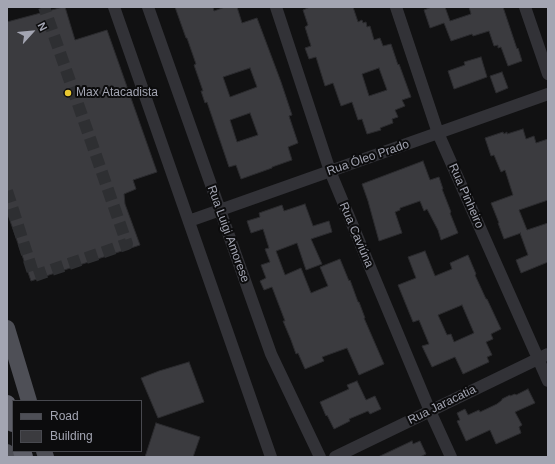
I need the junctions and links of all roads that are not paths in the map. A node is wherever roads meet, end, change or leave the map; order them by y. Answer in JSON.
{"nodes":[{"id":1,"x":114,"y":7,"type":"edge"},
{"id":2,"x":148,"y":7,"type":"edge"},
{"id":3,"x":276,"y":7,"type":"edge"},
{"id":4,"x":396,"y":7,"type":"edge"},
{"id":5,"x":526,"y":7,"type":"edge"},
{"id":6,"x":548,"y":74,"type":"edge"},
{"id":7,"x":548,"y":94,"type":"edge"},
{"id":8,"x":438,"y":133,"type":"junction"},
{"id":9,"x":330,"y":171,"type":"junction"},
{"id":10,"x":220,"y":210,"type":"junction"},
{"id":11,"x":189,"y":221,"type":"junction"},
{"id":12,"x":7,"y":328,"type":"edge"},
{"id":13,"x":543,"y":357,"type":"edge"},
{"id":14,"x":548,"y":381,"type":"edge"},
{"id":15,"x":29,"y":400,"type":"edge"},
{"id":16,"x":7,"y":404,"type":"edge"},
{"id":17,"x":430,"y":411,"type":"junction"},
{"id":18,"x":12,"y":420,"type":"edge"},
{"id":19,"x":7,"y":452,"type":"edge"},
{"id":20,"x":8,"y":457,"type":"edge"},
{"id":21,"x":271,"y":457,"type":"edge"},
{"id":22,"x":320,"y":457,"type":"edge"},
{"id":23,"x":335,"y":457,"type":"edge"},
{"id":24,"x":451,"y":457,"type":"edge"}],
"edges":[{"from":1,"to":11,"type":"street"},
{"from":2,"to":10,"type":"street","name":"Rua Luigi Amorese"},
{"from":3,"to":9,"type":"street","name":"Rua Caviúna"},
{"from":4,"to":8,"type":"street","name":"Rua Pinheiro"},
{"from":5,"to":6,"type":"street"},
{"from":7,"to":8,"type":"street","name":"Rua Óleo Prado"},
{"from":8,"to":9,"type":"street","name":"Rua Óleo Prado"},
{"from":8,"to":13,"type":"street","name":"Rua Pinheiro"},
{"from":9,"to":10,"type":"street","name":"Rua Óleo Prado"},
{"from":9,"to":17,"type":"street","name":"Rua Caviúna"},
{"from":10,"to":11,"type":"street","name":"Rua Óleo Prado"},
{"from":10,"to":22,"type":"street","name":"Rua Luigi Amorese"},
{"from":11,"to":21,"type":"street"},
{"from":12,"to":15,"type":"main road"},
{"from":13,"to":14,"type":"street","name":"Rua Pinheiro"},
{"from":13,"to":17,"type":"street","name":"Rua Jaracatia"},
{"from":16,"to":18,"type":"highway"},
{"from":17,"to":23,"type":"street","name":"Rua Jaracatia"},
{"from":17,"to":24,"type":"street","name":"Rua Caviúna"},
{"from":19,"to":20,"type":"main road"}]}
